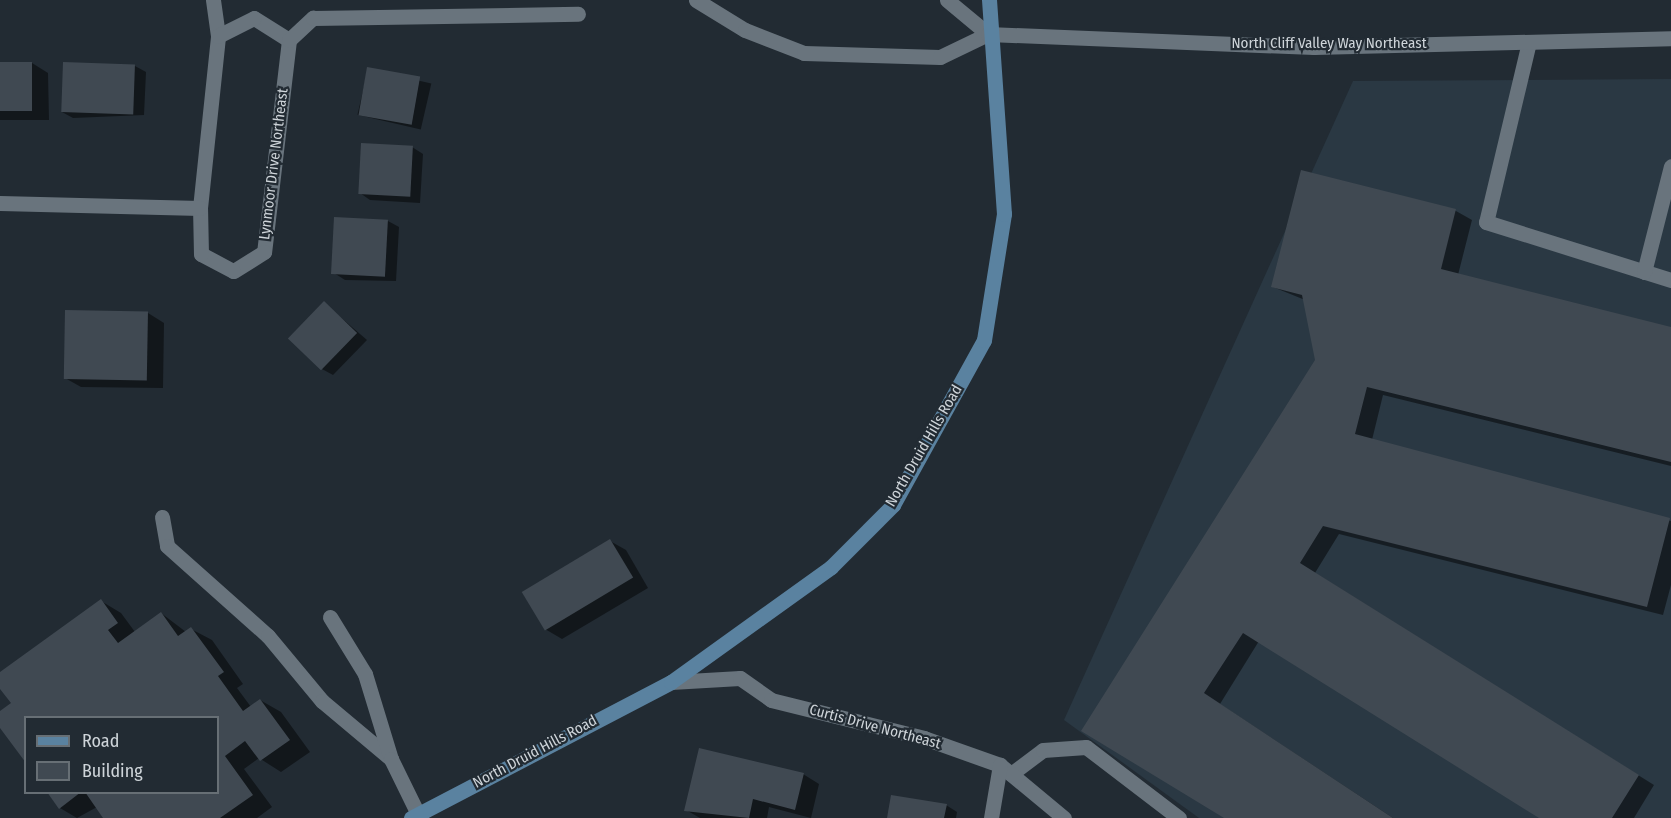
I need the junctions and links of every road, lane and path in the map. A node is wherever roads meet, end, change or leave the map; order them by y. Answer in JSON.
{"nodes":[{"id":1,"x":213,"y":0,"type":"edge"},
{"id":2,"x":696,"y":0,"type":"edge"},
{"id":3,"x":947,"y":0,"type":"edge"},
{"id":4,"x":989,"y":0,"type":"edge"},
{"id":5,"x":578,"y":14,"type":"dead end"},
{"id":6,"x":988,"y":34,"type":"junction"},
{"id":7,"x":218,"y":36,"type":"junction"},
{"id":8,"x":1671,"y":38,"type":"edge"},
{"id":9,"x":289,"y":40,"type":"junction"},
{"id":10,"x":1529,"y":42,"type":"junction"},
{"id":11,"x":1671,"y":166,"type":"edge"},
{"id":12,"x":0,"y":203,"type":"edge"},
{"id":13,"x":200,"y":208,"type":"junction"},
{"id":14,"x":1644,"y":272,"type":"junction"},
{"id":15,"x":1671,"y":280,"type":"edge"},
{"id":16,"x":162,"y":517,"type":"dead end"},
{"id":17,"x":330,"y":617,"type":"dead end"},
{"id":18,"x":671,"y":682,"type":"junction"},
{"id":19,"x":391,"y":759,"type":"junction"},
{"id":20,"x":1006,"y":770,"type":"junction"},
{"id":21,"x":415,"y":816,"type":"edge"},
{"id":22,"x":991,"y":818,"type":"edge"},
{"id":23,"x":1064,"y":818,"type":"edge"},
{"id":24,"x":1179,"y":818,"type":"edge"}],
"edges":[{"from":1,"to":7,"type":"street","name":"Lynmoor Drive Northeast"},
{"from":2,"to":6,"type":"street"},
{"from":3,"to":6,"type":"street"},
{"from":4,"to":6,"type":"main road","name":"North Druid Hills Road"},
{"from":5,"to":9,"type":"street"},
{"from":6,"to":10,"type":"street","name":"North Cliff Valley Way Northeast"},
{"from":6,"to":18,"type":"main road","name":"North Druid Hills Road"},
{"from":7,"to":9,"type":"street"},
{"from":7,"to":13,"type":"street","name":"Lynmoor Drive Northeast"},
{"from":8,"to":10,"type":"street","name":"North Cliff Valley Way Northeast"},
{"from":9,"to":13,"type":"street","name":"Lynmoor Drive Northeast"},
{"from":10,"to":14,"type":"street"},
{"from":11,"to":14,"type":"street"},
{"from":12,"to":13,"type":"street"},
{"from":14,"to":15,"type":"street"},
{"from":16,"to":19,"type":"street"},
{"from":17,"to":19,"type":"street"},
{"from":18,"to":20,"type":"street","name":"Curtis Drive Northeast"},
{"from":18,"to":21,"type":"main road","name":"North Druid Hills Road"},
{"from":19,"to":21,"type":"street"},
{"from":20,"to":22,"type":"street"},
{"from":20,"to":23,"type":"street","name":"Curtis Drive Northeast"},
{"from":20,"to":24,"type":"street"}]}
